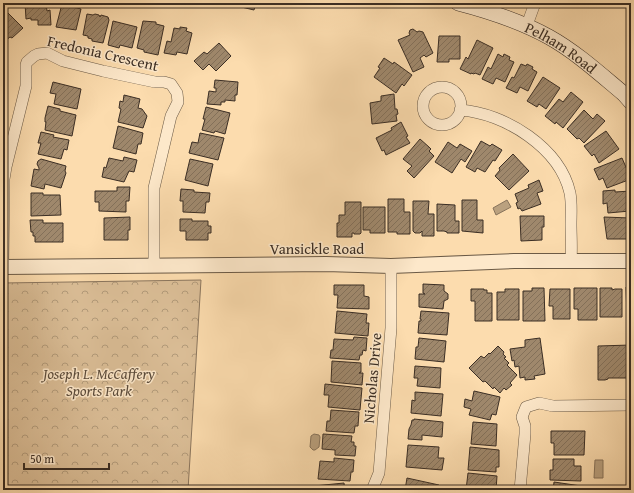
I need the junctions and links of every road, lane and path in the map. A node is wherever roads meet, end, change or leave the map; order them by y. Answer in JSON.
{"nodes":[{"id":1,"x":458,"y":3,"type":"edge"},
{"id":2,"x":535,"y":3,"type":"edge"},
{"id":3,"x":527,"y":25,"type":"junction"},
{"id":4,"x":629,"y":94,"type":"edge"},
{"id":5,"x":460,"y":110,"type":"dead end"},
{"id":6,"x":571,"y":260,"type":"junction"},
{"id":7,"x":631,"y":261,"type":"edge"},
{"id":8,"x":154,"y":265,"type":"junction"},
{"id":9,"x":391,"y":266,"type":"junction"},
{"id":10,"x":3,"y":267,"type":"edge"},
{"id":11,"x":631,"y":405,"type":"edge"},
{"id":12,"x":372,"y":490,"type":"edge"},
{"id":13,"x":520,"y":490,"type":"edge"}],
"edges":[{"from":1,"to":3,"type":"main road","name":"Pelham Road"},
{"from":2,"to":3,"type":"street"},
{"from":3,"to":4,"type":"main road","name":"Pelham Road"},
{"from":5,"to":6,"type":"street"},
{"from":6,"to":7,"type":"street","name":"Vansickle Road"},
{"from":6,"to":9,"type":"street","name":"Vansickle Road"},
{"from":8,"to":9,"type":"street","name":"Vansickle Road"},
{"from":8,"to":10,"type":"street","name":"Vansickle Road"},
{"from":8,"to":10,"type":"street","name":"Fredonia Crescent"},
{"from":9,"to":12,"type":"street","name":"Nicholas Drive"},
{"from":11,"to":13,"type":"street"}]}
